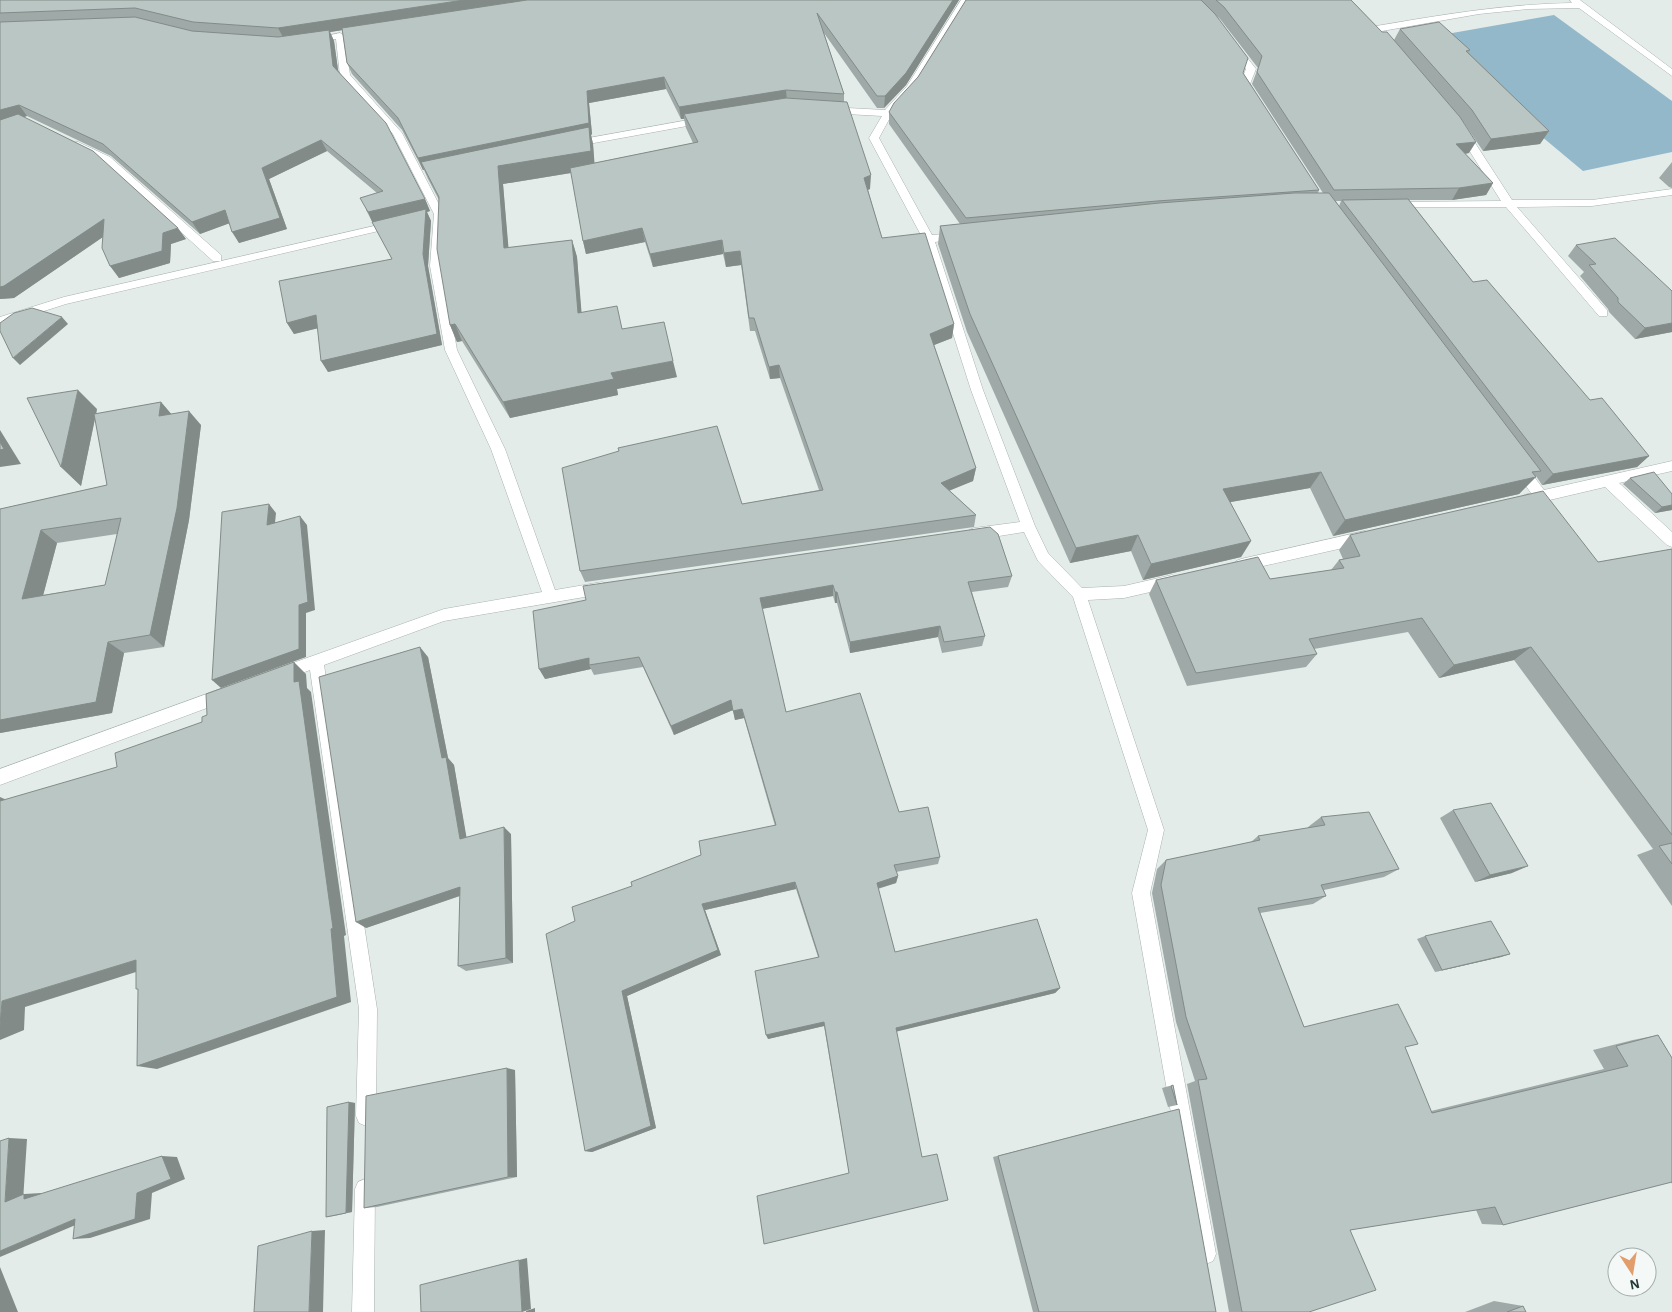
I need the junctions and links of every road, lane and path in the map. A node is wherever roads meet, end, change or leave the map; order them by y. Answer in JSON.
{"nodes":[{"id":1,"x":965,"y":0,"type":"edge"},
{"id":2,"x":1577,"y":3,"type":"edge"},
{"id":3,"x":1228,"y":37,"type":"edge"},
{"id":4,"x":303,"y":41,"type":"edge"},
{"id":5,"x":1395,"y":51,"type":"edge"},
{"id":6,"x":1672,"y":73,"type":"edge"},
{"id":7,"x":814,"y":109,"type":"edge"},
{"id":8,"x":1260,"y":109,"type":"edge"},
{"id":9,"x":888,"y":114,"type":"junction"},
{"id":10,"x":719,"y":118,"type":"edge"},
{"id":11,"x":1455,"y":121,"type":"edge"},
{"id":12,"x":71,"y":142,"type":"edge"},
{"id":13,"x":564,"y":146,"type":"edge"},
{"id":14,"x":1672,"y":192,"type":"edge"},
{"id":15,"x":1509,"y":204,"type":"junction"},
{"id":16,"x":1380,"y":205,"type":"edge"},
{"id":17,"x":411,"y":221,"type":"edge"},
{"id":18,"x":965,"y":235,"type":"edge"},
{"id":19,"x":929,"y":239,"type":"junction"},
{"id":20,"x":217,"y":258,"type":"dead end"},
{"id":21,"x":1603,"y":314,"type":"dead end"},
{"id":22,"x":0,"y":321,"type":"edge"},
{"id":23,"x":1512,"y":457,"type":"edge"},
{"id":24,"x":1672,"y":466,"type":"edge"},
{"id":25,"x":1608,"y":481,"type":"junction"},
{"id":26,"x":1541,"y":496,"type":"junction"},
{"id":27,"x":1512,"y":503,"type":"edge"},
{"id":28,"x":1028,"y":526,"type":"junction"},
{"id":29,"x":1376,"y":534,"type":"edge"},
{"id":30,"x":960,"y":536,"type":"edge"},
{"id":31,"x":1672,"y":540,"type":"edge"},
{"id":32,"x":1231,"y":568,"type":"edge"},
{"id":33,"x":1182,"y":579,"type":"edge"},
{"id":34,"x":618,"y":586,"type":"edge"},
{"id":35,"x":1079,"y":594,"type":"junction"},
{"id":36,"x":550,"y":595,"type":"junction"},
{"id":37,"x":316,"y":662,"type":"junction"},
{"id":38,"x":269,"y":679,"type":"edge"},
{"id":39,"x":242,"y":689,"type":"edge"},
{"id":40,"x":0,"y":777,"type":"edge"},
{"id":41,"x":366,"y":1136,"type":"edge"},
{"id":42,"x":365,"y":1175,"type":"edge"},
{"id":43,"x":1208,"y":1269,"type":"edge"},
{"id":44,"x":362,"y":1312,"type":"edge"}],
"edges":[{"from":1,"to":9,"type":"street"},
{"from":2,"to":5,"type":"street"},
{"from":2,"to":6,"type":"street"},
{"from":3,"to":8,"type":"street"},
{"from":4,"to":36,"type":"street"},
{"from":7,"to":9,"type":"street"},
{"from":9,"to":19,"type":"street"},
{"from":10,"to":13,"type":"street"},
{"from":11,"to":15,"type":"street"},
{"from":12,"to":20,"type":"street"},
{"from":14,"to":15,"type":"street"},
{"from":15,"to":16,"type":"street"},
{"from":15,"to":21,"type":"street"},
{"from":17,"to":22,"type":"street"},
{"from":18,"to":19,"type":"street"},
{"from":19,"to":28,"type":"street"},
{"from":23,"to":26,"type":"street"},
{"from":24,"to":25,"type":"street"},
{"from":25,"to":26,"type":"street"},
{"from":25,"to":31,"type":"street"},
{"from":26,"to":27,"type":"street"},
{"from":28,"to":30,"type":"street"},
{"from":28,"to":35,"type":"street"},
{"from":29,"to":32,"type":"street"},
{"from":33,"to":35,"type":"street"},
{"from":34,"to":36,"type":"street"},
{"from":35,"to":43,"type":"street"},
{"from":36,"to":37,"type":"street"},
{"from":37,"to":38,"type":"street"},
{"from":37,"to":41,"type":"street"},
{"from":39,"to":40,"type":"street"},
{"from":42,"to":44,"type":"street"}]}
